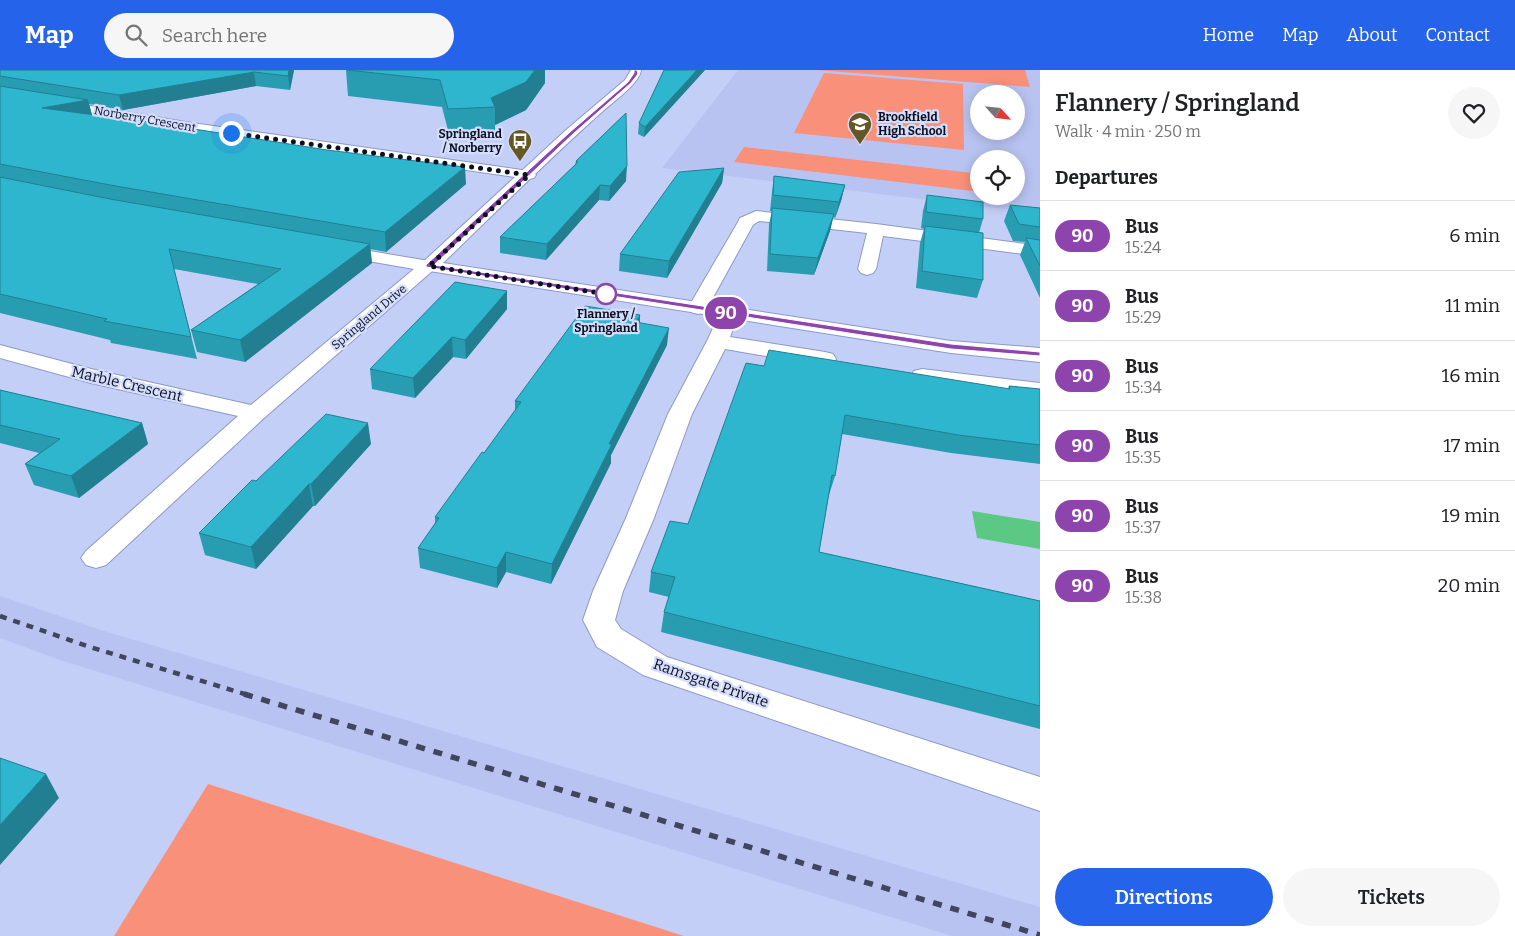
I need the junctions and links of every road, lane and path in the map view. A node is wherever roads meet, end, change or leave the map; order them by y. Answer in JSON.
{"nodes":[{"id":1,"x":636,"y":70,"type":"edge"},
{"id":2,"x":0,"y":94,"type":"edge"},
{"id":3,"x":529,"y":175,"type":"junction"},
{"id":4,"x":876,"y":229,"type":"junction"},
{"id":5,"x":318,"y":247,"type":"edge"},
{"id":6,"x":1040,"y":251,"type":"edge"},
{"id":7,"x":429,"y":266,"type":"junction"},
{"id":8,"x":867,"y":269,"type":"dead end"},
{"id":9,"x":715,"y":321,"type":"junction"},
{"id":10,"x":0,"y":351,"type":"edge"},
{"id":11,"x":1040,"y":355,"type":"edge"},
{"id":12,"x":841,"y":362,"type":"edge"},
{"id":13,"x":898,"y":372,"type":"edge"},
{"id":14,"x":1040,"y":390,"type":"edge"},
{"id":15,"x":256,"y":413,"type":"junction"},
{"id":16,"x":96,"y":558,"type":"dead end"},
{"id":17,"x":1040,"y":794,"type":"edge"}],
"edges":[{"from":1,"to":3,"type":"street","name":"Springland Drive"},
{"from":2,"to":3,"type":"street","name":"Norberry Crescent"},
{"from":3,"to":7,"type":"street","name":"Springland Drive"},
{"from":4,"to":6,"type":"street","name":"Ramsgate Private"},
{"from":4,"to":8,"type":"street"},
{"from":4,"to":9,"type":"street","name":"Ramsgate Private"},
{"from":5,"to":7,"type":"street"},
{"from":7,"to":9,"type":"street"},
{"from":7,"to":15,"type":"street","name":"Springland Drive"},
{"from":9,"to":11,"type":"street"},
{"from":9,"to":12,"type":"street"},
{"from":9,"to":17,"type":"street","name":"Ramsgate Private"},
{"from":10,"to":15,"type":"street","name":"Marble Crescent"},
{"from":13,"to":14,"type":"street"},
{"from":15,"to":16,"type":"street","name":"Springland Drive"}]}
